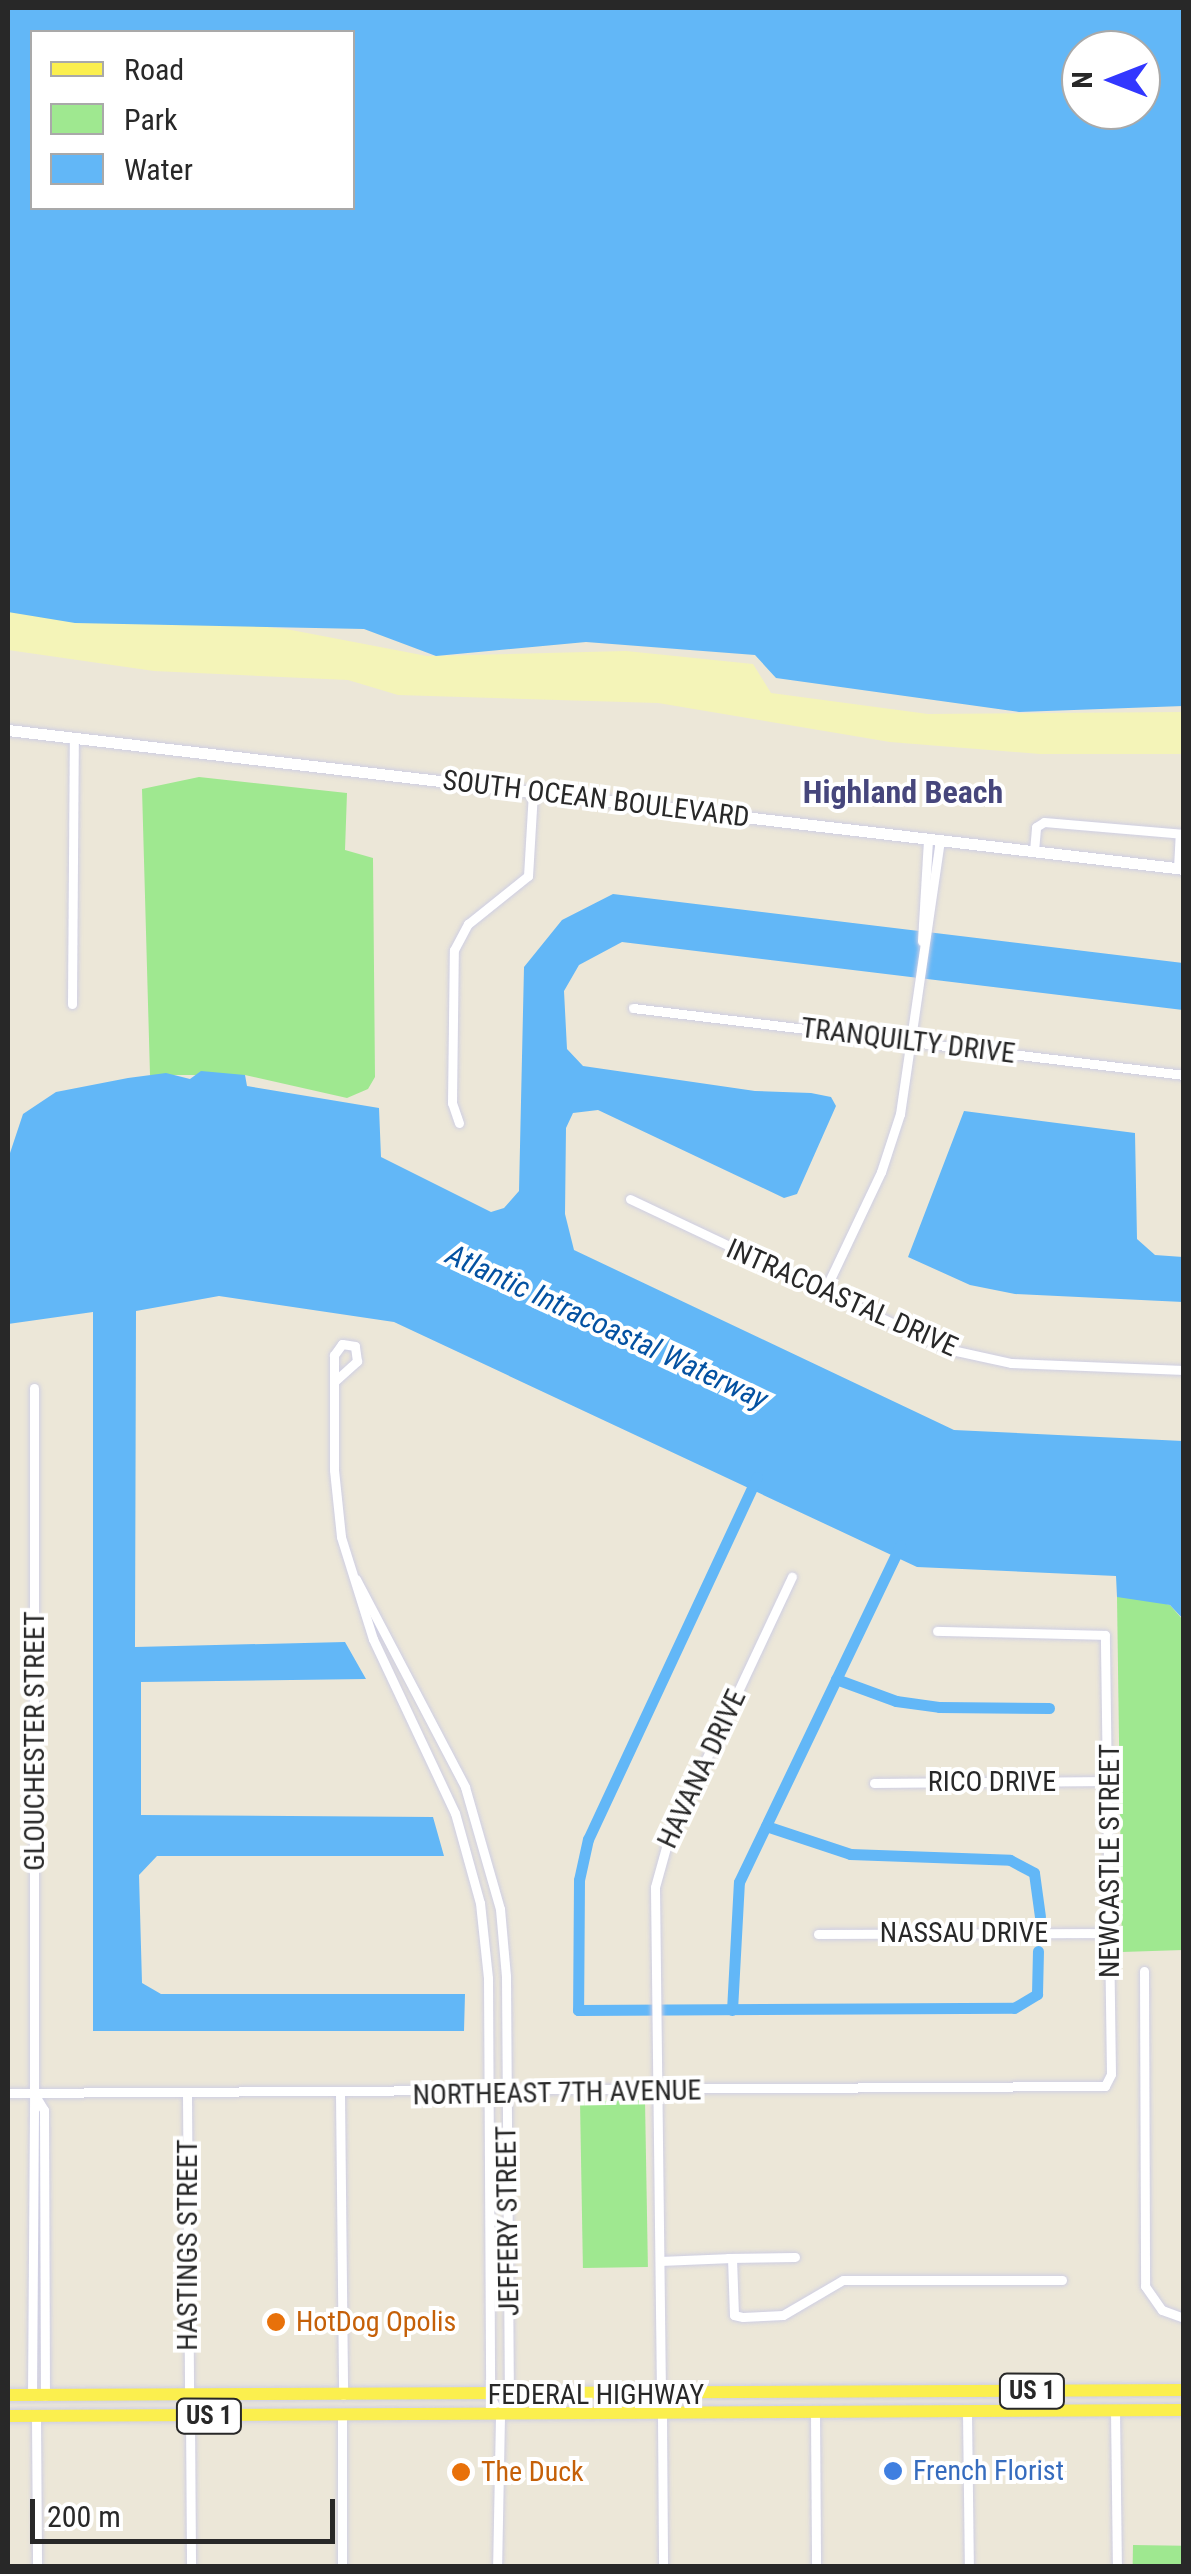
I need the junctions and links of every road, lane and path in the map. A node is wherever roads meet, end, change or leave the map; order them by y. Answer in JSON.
{"nodes":[{"id":1,"x":8,"y":730,"type":"edge"},
{"id":2,"x":74,"y":736,"type":"junction"},
{"id":3,"x":532,"y":791,"type":"junction"},
{"id":4,"x":1182,"y":834,"type":"edge"},
{"id":5,"x":934,"y":839,"type":"junction"},
{"id":6,"x":1034,"y":851,"type":"junction"},
{"id":7,"x":1181,"y":869,"type":"edge"},
{"id":8,"x":72,"y":1004,"type":"dead end"},
{"id":9,"x":632,"y":1008,"type":"dead end"},
{"id":10,"x":912,"y":1042,"type":"junction"},
{"id":11,"x":1184,"y":1075,"type":"edge"},
{"id":12,"x":459,"y":1123,"type":"dead end"},
{"id":13,"x":630,"y":1199,"type":"dead end"},
{"id":14,"x":824,"y":1292,"type":"junction"},
{"id":15,"x":1184,"y":1370,"type":"edge"},
{"id":16,"x":335,"y":1381,"type":"dead end"},
{"id":17,"x":34,"y":1388,"type":"dead end"},
{"id":18,"x":792,"y":1577,"type":"dead end"},
{"id":19,"x":355,"y":1578,"type":"junction"},
{"id":20,"x":937,"y":1631,"type":"dead end"},
{"id":21,"x":1110,"y":1781,"type":"junction"},
{"id":22,"x":874,"y":1783,"type":"dead end"},
{"id":23,"x":502,"y":1924,"type":"junction"},
{"id":24,"x":483,"y":1926,"type":"junction"},
{"id":25,"x":1110,"y":1933,"type":"junction"},
{"id":26,"x":818,"y":1934,"type":"dead end"},
{"id":27,"x":1144,"y":1971,"type":"dead end"},
{"id":28,"x":1105,"y":2086,"type":"joint"},
{"id":29,"x":656,"y":2092,"type":"junction"},
{"id":30,"x":8,"y":2094,"type":"edge"},
{"id":31,"x":34,"y":2094,"type":"junction"},
{"id":32,"x":186,"y":2094,"type":"junction"},
{"id":33,"x":340,"y":2094,"type":"junction"},
{"id":34,"x":488,"y":2094,"type":"junction"},
{"id":35,"x":506,"y":2094,"type":"junction"},
{"id":36,"x":732,"y":2258,"type":"junction"},
{"id":37,"x":795,"y":2258,"type":"dead end"},
{"id":38,"x":660,"y":2262,"type":"dead end"},
{"id":39,"x":1062,"y":2280,"type":"dead end"},
{"id":40,"x":45,"y":2285,"type":"junction"},
{"id":41,"x":31,"y":2286,"type":"junction"},
{"id":42,"x":490,"y":2316,"type":"junction"},
{"id":43,"x":509,"y":2316,"type":"junction"},
{"id":44,"x":1184,"y":2318,"type":"edge"},
{"id":45,"x":1117,"y":2390,"type":"junction"},
{"id":46,"x":1158,"y":2390,"type":"junction"},
{"id":47,"x":1184,"y":2390,"type":"edge"},
{"id":48,"x":817,"y":2393,"type":"junction"},
{"id":49,"x":853,"y":2393,"type":"junction"},
{"id":50,"x":342,"y":2395,"type":"junction"},
{"id":51,"x":661,"y":2395,"type":"junction"},
{"id":52,"x":8,"y":2396,"type":"edge"},
{"id":53,"x":39,"y":2396,"type":"junction"},
{"id":54,"x":73,"y":2396,"type":"junction"},
{"id":55,"x":189,"y":2396,"type":"junction"},
{"id":56,"x":490,"y":2396,"type":"junction"},
{"id":57,"x":509,"y":2396,"type":"junction"},
{"id":58,"x":1116,"y":2410,"type":"junction"},
{"id":59,"x":1184,"y":2410,"type":"edge"},
{"id":60,"x":1074,"y":2411,"type":"junction"},
{"id":61,"x":968,"y":2412,"type":"junction"},
{"id":62,"x":8,"y":2414,"type":"edge"},
{"id":63,"x":771,"y":2414,"type":"junction"},
{"id":64,"x":815,"y":2414,"type":"junction"},
{"id":65,"x":662,"y":2415,"type":"junction"},
{"id":66,"x":36,"y":2416,"type":"junction"},
{"id":67,"x":190,"y":2416,"type":"junction"},
{"id":68,"x":342,"y":2416,"type":"junction"},
{"id":69,"x":500,"y":2416,"type":"junction"},
{"id":70,"x":37,"y":2566,"type":"edge"},
{"id":71,"x":190,"y":2566,"type":"edge"},
{"id":72,"x":342,"y":2566,"type":"edge"},
{"id":73,"x":497,"y":2566,"type":"edge"},
{"id":74,"x":664,"y":2566,"type":"edge"},
{"id":75,"x":816,"y":2566,"type":"edge"},
{"id":76,"x":969,"y":2566,"type":"edge"},
{"id":77,"x":1116,"y":2566,"type":"edge"}],
"edges":[{"from":1,"to":2,"type":"main road","name":"SOUTH OCEAN BOULEVARD"},
{"from":2,"to":3,"type":"main road","name":"SOUTH OCEAN BOULEVARD"},
{"from":2,"to":8,"type":"street"},
{"from":3,"to":5,"type":"main road","name":"SOUTH OCEAN BOULEVARD"},
{"from":3,"to":12,"type":"street"},
{"from":4,"to":6,"type":"street"},
{"from":4,"to":7,"type":"street"},
{"from":5,"to":6,"type":"main road","name":"SOUTH OCEAN BOULEVARD"},
{"from":5,"to":10,"type":"street"},
{"from":6,"to":7,"type":"main road","name":"SOUTH OCEAN BOULEVARD"},
{"from":9,"to":10,"type":"street","name":"TRANQUILTY DRIVE"},
{"from":10,"to":11,"type":"street","name":"TRANQUILTY DRIVE"},
{"from":10,"to":14,"type":"street"},
{"from":13,"to":14,"type":"street","name":"INTRACOASTAL DRIVE"},
{"from":14,"to":15,"type":"street","name":"INTRACOASTAL DRIVE"},
{"from":16,"to":19,"type":"street","name":"JEFFERY STREET"},
{"from":17,"to":31,"type":"street","name":"GLOUCHESTER STREET"},
{"from":18,"to":29,"type":"street","name":"HAVANA DRIVE"},
{"from":19,"to":23,"type":"street","name":"JEFFERY STREET"},
{"from":19,"to":24,"type":"street","name":"JEFFERY STREET"},
{"from":20,"to":21,"type":"street","name":"NEWCASTLE STREET"},
{"from":21,"to":22,"type":"street","name":"RICO DRIVE"},
{"from":21,"to":25,"type":"street","name":"NEWCASTLE STREET"},
{"from":23,"to":24,"type":"street"},
{"from":23,"to":35,"type":"street","name":"JEFFERY STREET"},
{"from":24,"to":34,"type":"street","name":"JEFFERY STREET"},
{"from":25,"to":26,"type":"street","name":"NASSAU DRIVE"},
{"from":25,"to":28,"type":"street","name":"NEWCASTLE STREET"},
{"from":27,"to":44,"type":"street"},
{"from":28,"to":29,"type":"street","name":"NORTHEAST 7TH AVENUE"},
{"from":29,"to":35,"type":"street","name":"NORTHEAST 7TH AVENUE"},
{"from":29,"to":51,"type":"street","name":"HAVANA DRIVE"},
{"from":30,"to":31,"type":"street","name":"NORTHEAST 7TH AVENUE"},
{"from":31,"to":32,"type":"street","name":"NORTHEAST 7TH AVENUE"},
{"from":31,"to":40,"type":"street","name":"GLOUCHESTER STREET"},
{"from":31,"to":41,"type":"street","name":"GLOUCHESTER STREET"},
{"from":32,"to":33,"type":"street","name":"NORTHEAST 7TH AVENUE"},
{"from":32,"to":55,"type":"street","name":"HASTINGS STREET"},
{"from":33,"to":34,"type":"street","name":"NORTHEAST 7TH AVENUE"},
{"from":33,"to":50,"type":"street"},
{"from":34,"to":35,"type":"street","name":"NORTHEAST 7TH AVENUE"},
{"from":34,"to":42,"type":"street","name":"JEFFERY STREET"},
{"from":35,"to":43,"type":"street","name":"JEFFERY STREET"},
{"from":36,"to":37,"type":"street"},
{"from":36,"to":38,"type":"street"},
{"from":36,"to":39,"type":"street"},
{"from":40,"to":41,"type":"street"},
{"from":40,"to":53,"type":"street","name":"GLOUCHESTER STREET"},
{"from":41,"to":53,"type":"street","name":"GLOUCHESTER STREET"},
{"from":42,"to":43,"type":"street"},
{"from":42,"to":56,"type":"street","name":"JEFFERY STREET"},
{"from":43,"to":57,"type":"street","name":"JEFFERY STREET"},
{"from":45,"to":46,"type":"main road","name":"FEDERAL HIGHWAY","number":"US 1"},
{"from":45,"to":49,"type":"main road","name":"FEDERAL HIGHWAY","number":"US 1"},
{"from":45,"to":60,"type":"main road"},
{"from":46,"to":47,"type":"main road","name":"FEDERAL HIGHWAY","number":"US 1"},
{"from":46,"to":58,"type":"main road"},
{"from":48,"to":49,"type":"main road","name":"FEDERAL HIGHWAY","number":"US 1"},
{"from":48,"to":51,"type":"main road","name":"FEDERAL HIGHWAY","number":"US 1"},
{"from":48,"to":63,"type":"main road"},
{"from":49,"to":64,"type":"main road"},
{"from":50,"to":55,"type":"main road","name":"FEDERAL HIGHWAY","number":"US 1"},
{"from":50,"to":56,"type":"main road","name":"FEDERAL HIGHWAY","number":"US 1"},
{"from":51,"to":57,"type":"main road","name":"FEDERAL HIGHWAY","number":"US 1"},
{"from":52,"to":53,"type":"main road","name":"FEDERAL HIGHWAY","number":"US 1"},
{"from":53,"to":54,"type":"main road","name":"FEDERAL HIGHWAY","number":"US 1"},
{"from":53,"to":62,"type":"main road"},
{"from":54,"to":55,"type":"main road","name":"FEDERAL HIGHWAY","number":"US 1"},
{"from":54,"to":66,"type":"main road"},
{"from":56,"to":57,"type":"main road","name":"FEDERAL HIGHWAY","number":"US 1"},
{"from":56,"to":69,"type":"street","name":"JEFFERY STREET"},
{"from":57,"to":69,"type":"street","name":"JEFFERY STREET"},
{"from":58,"to":59,"type":"main road","name":"FEDERAL HIGHWAY","number":"US 1"},
{"from":58,"to":60,"type":"main road","name":"FEDERAL HIGHWAY","number":"US 1"},
{"from":58,"to":77,"type":"street"},
{"from":60,"to":61,"type":"main road","name":"FEDERAL HIGHWAY","number":"US 1"},
{"from":61,"to":64,"type":"main road","name":"FEDERAL HIGHWAY","number":"US 1"},
{"from":61,"to":76,"type":"street"},
{"from":62,"to":66,"type":"main road","name":"FEDERAL HIGHWAY","number":"US 1"},
{"from":63,"to":64,"type":"main road","name":"FEDERAL HIGHWAY","number":"US 1"},
{"from":63,"to":65,"type":"main road","name":"FEDERAL HIGHWAY","number":"US 1"},
{"from":64,"to":75,"type":"street"},
{"from":65,"to":69,"type":"main road","name":"FEDERAL HIGHWAY","number":"US 1"},
{"from":65,"to":74,"type":"street"},
{"from":66,"to":67,"type":"main road","name":"FEDERAL HIGHWAY","number":"US 1"},
{"from":66,"to":70,"type":"street"},
{"from":67,"to":68,"type":"main road","name":"FEDERAL HIGHWAY","number":"US 1"},
{"from":67,"to":71,"type":"street"},
{"from":68,"to":69,"type":"main road","name":"FEDERAL HIGHWAY","number":"US 1"},
{"from":68,"to":72,"type":"street"},
{"from":69,"to":73,"type":"street","name":"JEFFERY STREET"}]}
